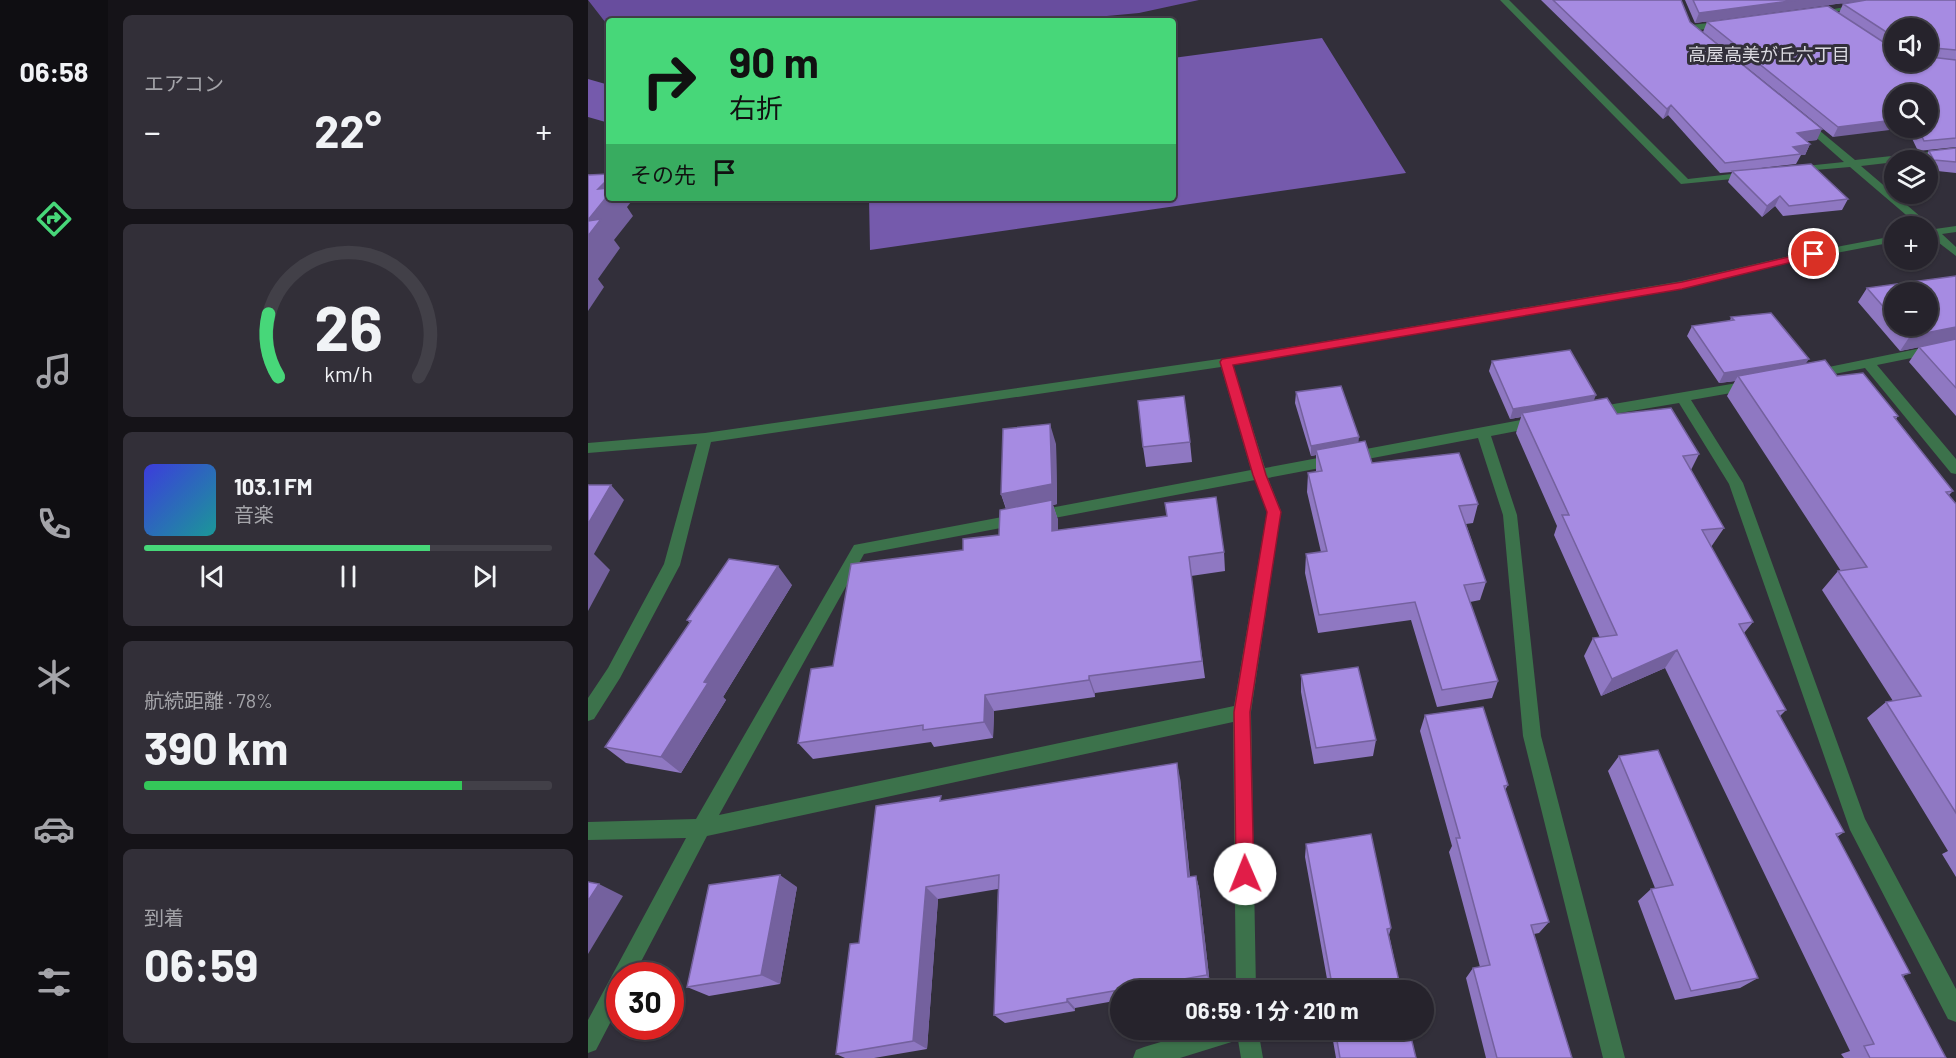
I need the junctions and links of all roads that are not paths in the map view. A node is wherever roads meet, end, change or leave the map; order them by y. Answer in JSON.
{"nodes":[{"id":1,"x":1504,"y":0,"type":"edge"},
{"id":2,"x":1901,"y":0,"type":"edge"},
{"id":3,"x":1827,"y":12,"type":"junction"},
{"id":4,"x":1805,"y":14,"type":"edge"},
{"id":5,"x":1837,"y":18,"type":"edge"},
{"id":6,"x":1736,"y":23,"type":"edge"},
{"id":7,"x":1700,"y":36,"type":"edge"},
{"id":8,"x":1800,"y":118,"type":"edge"},
{"id":9,"x":1956,"y":152,"type":"edge"},
{"id":10,"x":1854,"y":164,"type":"junction"},
{"id":11,"x":1787,"y":171,"type":"edge"},
{"id":12,"x":1764,"y":173,"type":"edge"},
{"id":13,"x":1912,"y":216,"type":"edge"},
{"id":14,"x":1956,"y":229,"type":"edge"},
{"id":15,"x":1938,"y":230,"type":"edge"},
{"id":16,"x":1938,"y":238,"type":"edge"},
{"id":17,"x":1884,"y":241,"type":"edge"},
{"id":18,"x":1956,"y":253,"type":"edge"},
{"id":19,"x":1956,"y":345,"type":"edge"},
{"id":20,"x":1226,"y":362,"type":"junction"},
{"id":21,"x":1869,"y":364,"type":"junction"},
{"id":22,"x":1800,"y":376,"type":"edge"},
{"id":23,"x":1765,"y":383,"type":"edge"},
{"id":24,"x":1683,"y":398,"type":"junction"},
{"id":25,"x":1577,"y":415,"type":"edge"},
{"id":26,"x":1554,"y":419,"type":"edge"},
{"id":27,"x":1483,"y":431,"type":"junction"},
{"id":28,"x":705,"y":438,"type":"junction"},
{"id":29,"x":588,"y":448,"type":"edge"},
{"id":30,"x":1956,"y":470,"type":"edge"},
{"id":31,"x":1260,"y":475,"type":"junction"},
{"id":32,"x":1242,"y":712,"type":"junction"},
{"id":33,"x":588,"y":713,"type":"edge"},
{"id":34,"x":701,"y":828,"type":"junction"},
{"id":35,"x":588,"y":831,"type":"edge"},
{"id":36,"x":630,"y":962,"type":"edge"},
{"id":37,"x":1246,"y":980,"type":"edge"},
{"id":38,"x":606,"y":1008,"type":"edge"},
{"id":39,"x":1956,"y":1011,"type":"edge"},
{"id":40,"x":1204,"y":1040,"type":"edge"},
{"id":41,"x":1249,"y":1040,"type":"edge"},
{"id":42,"x":588,"y":1042,"type":"edge"},
{"id":43,"x":1144,"y":1058,"type":"edge"},
{"id":44,"x":1252,"y":1058,"type":"edge"},
{"id":45,"x":1614,"y":1058,"type":"edge"}],
"edges":[{"from":1,"to":12,"type":"street"},
{"from":2,"to":3,"type":"street"},
{"from":3,"to":4,"type":"street"},
{"from":3,"to":5,"type":"street"},
{"from":6,"to":7,"type":"street"},
{"from":8,"to":10,"type":"street"},
{"from":9,"to":10,"type":"street"},
{"from":10,"to":11,"type":"street"},
{"from":10,"to":13,"type":"street"},
{"from":14,"to":15,"type":"street"},
{"from":16,"to":18,"type":"street"},
{"from":17,"to":20,"type":"street"},
{"from":19,"to":21,"type":"street"},
{"from":20,"to":28,"type":"street"},
{"from":20,"to":31,"type":"street"},
{"from":21,"to":22,"type":"street"},
{"from":21,"to":30,"type":"street"},
{"from":23,"to":24,"type":"street"},
{"from":24,"to":25,"type":"street"},
{"from":24,"to":39,"type":"street"},
{"from":26,"to":27,"type":"street"},
{"from":27,"to":31,"type":"street"},
{"from":27,"to":45,"type":"street"},
{"from":28,"to":29,"type":"street"},
{"from":28,"to":33,"type":"street"},
{"from":31,"to":32,"type":"street"},
{"from":31,"to":34,"type":"street"},
{"from":32,"to":34,"type":"street"},
{"from":32,"to":37,"type":"street"},
{"from":34,"to":35,"type":"street"},
{"from":34,"to":36,"type":"street"},
{"from":38,"to":42,"type":"street"},
{"from":40,"to":43,"type":"street"},
{"from":41,"to":44,"type":"street"}]}
